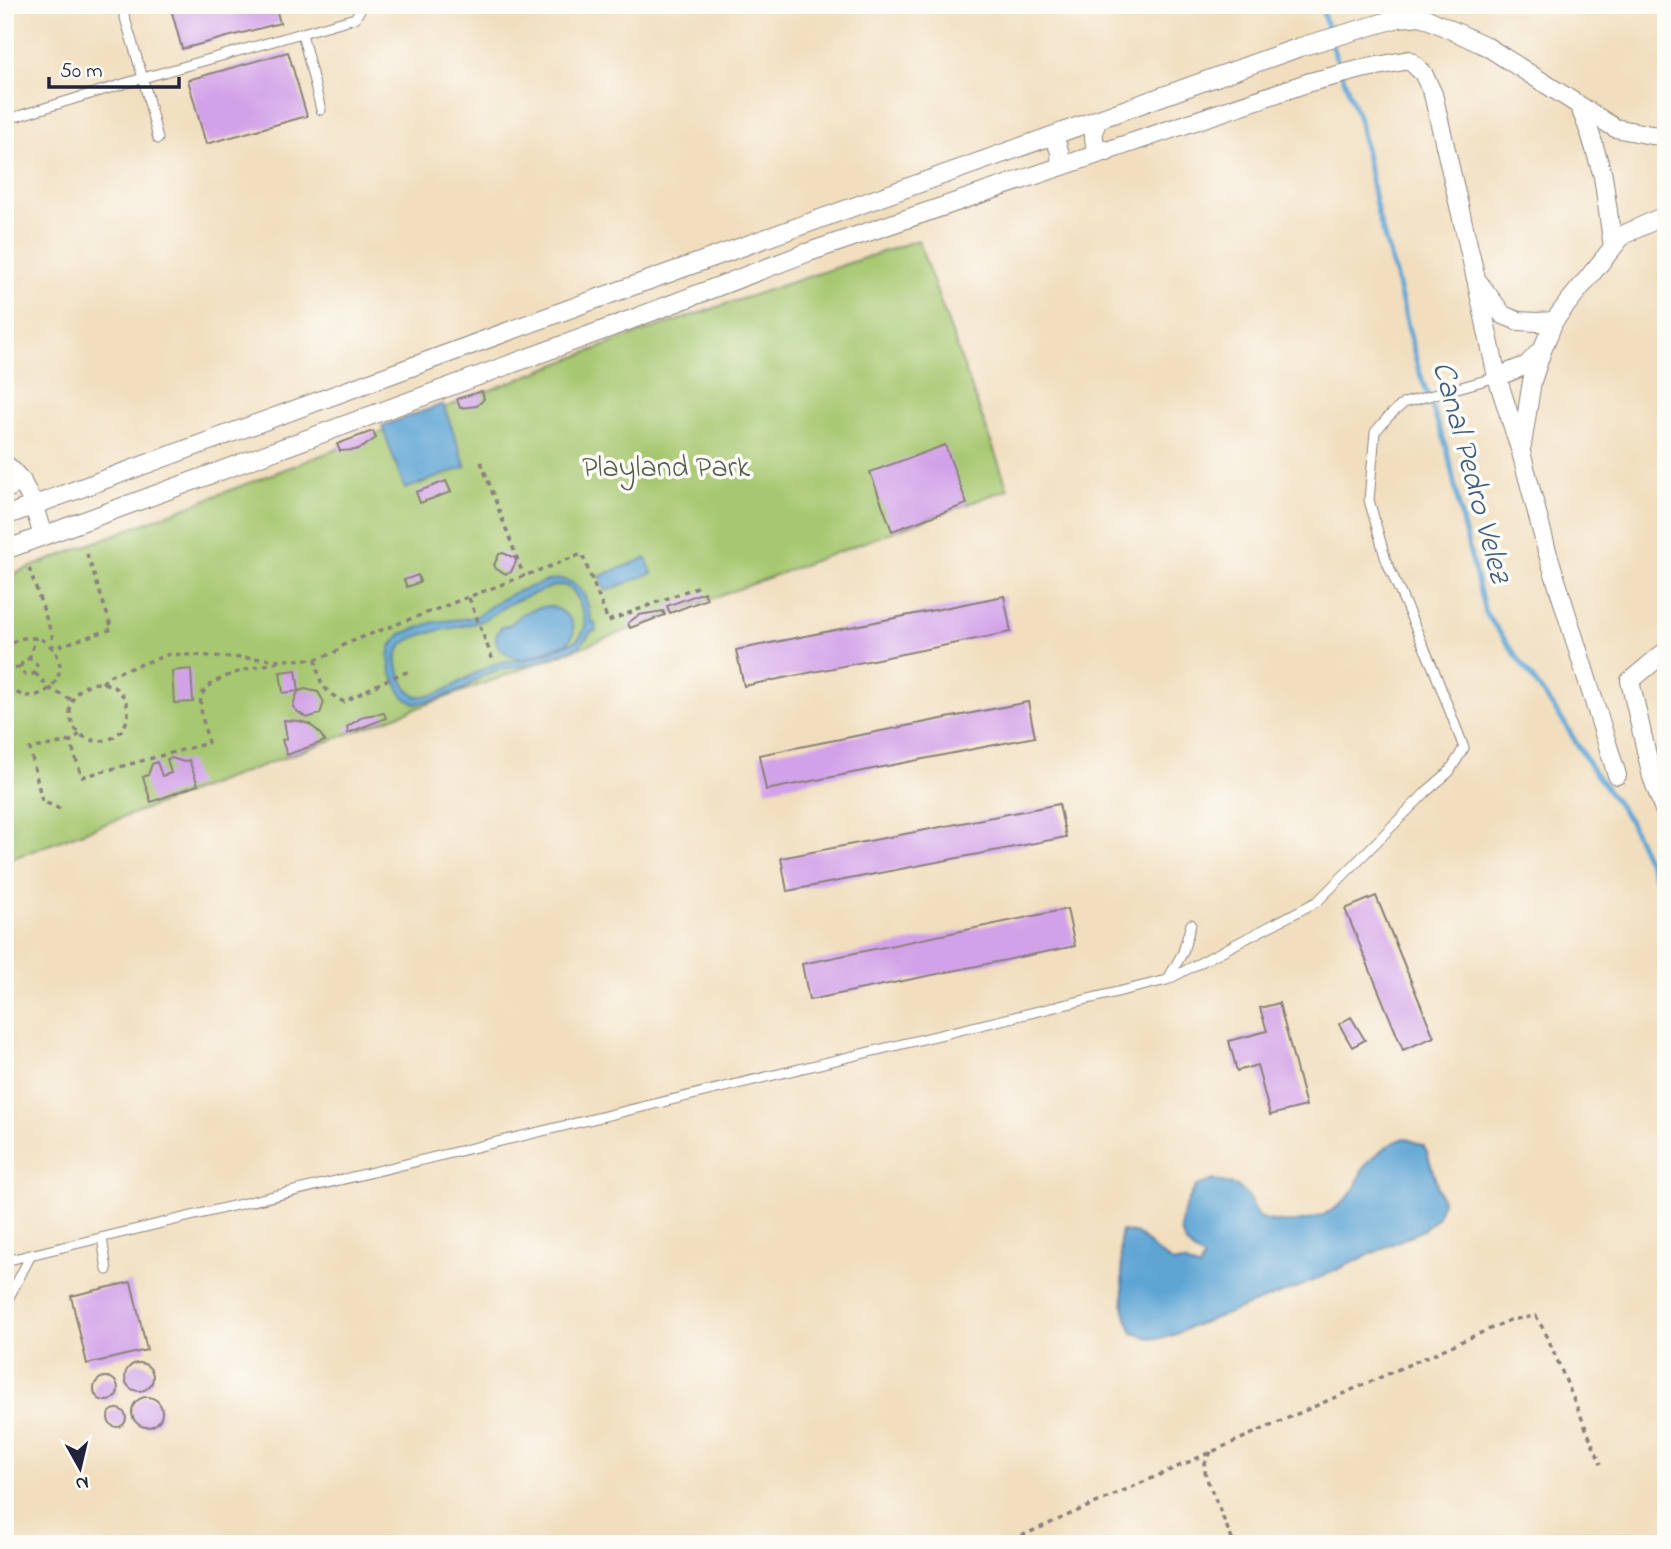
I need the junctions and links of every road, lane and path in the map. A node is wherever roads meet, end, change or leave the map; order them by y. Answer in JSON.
{"nodes":[{"id":1,"x":121,"y":5,"type":"edge"},
{"id":2,"x":359,"y":5,"type":"edge"},
{"id":3,"x":1398,"y":12,"type":"edge"},
{"id":4,"x":302,"y":33,"type":"junction"},
{"id":5,"x":143,"y":78,"type":"junction"},
{"id":6,"x":1579,"y":106,"type":"junction"},
{"id":7,"x":321,"y":110,"type":"dead end"},
{"id":8,"x":1099,"y":119,"type":"junction"},
{"id":9,"x":5,"y":120,"type":"edge"},
{"id":10,"x":1051,"y":136,"type":"junction"},
{"id":11,"x":1666,"y":136,"type":"edge"},
{"id":12,"x":158,"y":139,"type":"dead end"},
{"id":13,"x":1107,"y":152,"type":"junction"},
{"id":14,"x":1059,"y":167,"type":"junction"},
{"id":15,"x":1666,"y":215,"type":"edge"},
{"id":16,"x":1612,"y":247,"type":"junction"},
{"id":17,"x":1476,"y":278,"type":"junction"},
{"id":18,"x":1554,"y":321,"type":"junction"},
{"id":19,"x":1543,"y":348,"type":"junction"},
{"id":20,"x":1497,"y":377,"type":"junction"},
{"id":21,"x":1521,"y":452,"type":"junction"},
{"id":22,"x":481,"y":462,"type":"dead end"},
{"id":23,"x":5,"y":464,"type":"edge"},
{"id":24,"x":22,"y":481,"type":"junction"},
{"id":25,"x":5,"y":491,"type":"edge"},
{"id":26,"x":34,"y":506,"type":"junction"},
{"id":27,"x":5,"y":516,"type":"edge"},
{"id":28,"x":43,"y":536,"type":"junction"},
{"id":29,"x":5,"y":550,"type":"edge"},
{"id":30,"x":87,"y":554,"type":"dead end"},
{"id":31,"x":29,"y":568,"type":"dead end"},
{"id":32,"x":524,"y":577,"type":"junction"},
{"id":33,"x":698,"y":587,"type":"dead end"},
{"id":34,"x":469,"y":598,"type":"junction"},
{"id":35,"x":36,"y":638,"type":"junction"},
{"id":36,"x":53,"y":649,"type":"junction"},
{"id":37,"x":5,"y":650,"type":"edge"},
{"id":38,"x":1666,"y":651,"type":"edge"},
{"id":39,"x":29,"y":659,"type":"junction"},
{"id":40,"x":316,"y":659,"type":"junction"},
{"id":41,"x":285,"y":660,"type":"junction"},
{"id":42,"x":494,"y":663,"type":"dead end"},
{"id":43,"x":20,"y":667,"type":"junction"},
{"id":44,"x":5,"y":669,"type":"edge"},
{"id":45,"x":410,"y":671,"type":"dead end"},
{"id":46,"x":35,"y":673,"type":"junction"},
{"id":47,"x":5,"y":682,"type":"edge"},
{"id":48,"x":102,"y":683,"type":"junction"},
{"id":49,"x":50,"y":688,"type":"junction"},
{"id":50,"x":72,"y":701,"type":"junction"},
{"id":51,"x":80,"y":734,"type":"junction"},
{"id":52,"x":70,"y":741,"type":"junction"},
{"id":53,"x":1617,"y":775,"type":"dead end"},
{"id":54,"x":60,"y":809,"type":"dead end"},
{"id":55,"x":1666,"y":815,"type":"edge"},
{"id":56,"x":1191,"y":924,"type":"dead end"},
{"id":57,"x":1167,"y":981,"type":"junction"},
{"id":58,"x":102,"y":1238,"type":"junction"},
{"id":59,"x":31,"y":1255,"type":"junction"},
{"id":60,"x":5,"y":1261,"type":"edge"},
{"id":61,"x":107,"y":1270,"type":"dead end"},
{"id":62,"x":5,"y":1305,"type":"edge"},
{"id":63,"x":1212,"y":1451,"type":"junction"},
{"id":64,"x":1601,"y":1464,"type":"dead end"},
{"id":65,"x":1003,"y":1544,"type":"edge"},
{"id":66,"x":1234,"y":1544,"type":"edge"}],
"edges":[{"from":1,"to":5,"type":"lane"},
{"from":2,"to":4,"type":"lane"},
{"from":3,"to":6,"type":"street"},
{"from":3,"to":8,"type":"street"},
{"from":4,"to":5,"type":"lane"},
{"from":4,"to":7,"type":"lane"},
{"from":5,"to":9,"type":"lane"},
{"from":5,"to":12,"type":"lane"},
{"from":6,"to":11,"type":"street"},
{"from":6,"to":16,"type":"street"},
{"from":8,"to":10,"type":"street"},
{"from":8,"to":13,"type":"street"},
{"from":10,"to":14,"type":"street"},
{"from":10,"to":26,"type":"street"},
{"from":13,"to":14,"type":"street"},
{"from":13,"to":17,"type":"street"},
{"from":14,"to":28,"type":"street"},
{"from":15,"to":16,"type":"street"},
{"from":16,"to":18,"type":"street"},
{"from":17,"to":18,"type":"street"},
{"from":17,"to":20,"type":"street"},
{"from":18,"to":19,"type":"street"},
{"from":19,"to":20,"type":"street"},
{"from":19,"to":21,"type":"street"},
{"from":20,"to":21,"type":"street"},
{"from":20,"to":57,"type":"lane"},
{"from":21,"to":53,"type":"street"},
{"from":22,"to":32,"type":"path"},
{"from":23,"to":24,"type":"street"},
{"from":24,"to":25,"type":"street"},
{"from":24,"to":26,"type":"street"},
{"from":26,"to":27,"type":"street"},
{"from":26,"to":28,"type":"street"},
{"from":28,"to":29,"type":"street"},
{"from":30,"to":36,"type":"path"},
{"from":31,"to":36,"type":"path"},
{"from":32,"to":33,"type":"path"},
{"from":32,"to":34,"type":"path"},
{"from":34,"to":40,"type":"path"},
{"from":34,"to":42,"type":"path"},
{"from":35,"to":36,"type":"path"},
{"from":35,"to":37,"type":"path"},
{"from":35,"to":39,"type":"path"},
{"from":36,"to":49,"type":"path"},
{"from":38,"to":55,"type":"street"},
{"from":39,"to":43,"type":"path"},
{"from":39,"to":46,"type":"path"},
{"from":40,"to":41,"type":"path"},
{"from":40,"to":45,"type":"path"},
{"from":41,"to":48,"type":"path"},
{"from":41,"to":52,"type":"path"},
{"from":43,"to":44,"type":"path"},
{"from":43,"to":46,"type":"path"},
{"from":46,"to":49,"type":"path"},
{"from":47,"to":49,"type":"path"},
{"from":48,"to":50,"type":"path"},
{"from":48,"to":51,"type":"path"},
{"from":49,"to":50,"type":"path"},
{"from":50,"to":51,"type":"path"},
{"from":51,"to":52,"type":"path"},
{"from":52,"to":54,"type":"path"},
{"from":56,"to":57,"type":"lane"},
{"from":57,"to":58,"type":"lane"},
{"from":58,"to":59,"type":"lane"},
{"from":58,"to":61,"type":"lane"},
{"from":59,"to":60,"type":"lane"},
{"from":59,"to":62,"type":"lane"},
{"from":63,"to":64,"type":"path"},
{"from":63,"to":65,"type":"path"},
{"from":63,"to":66,"type":"path"}]}
